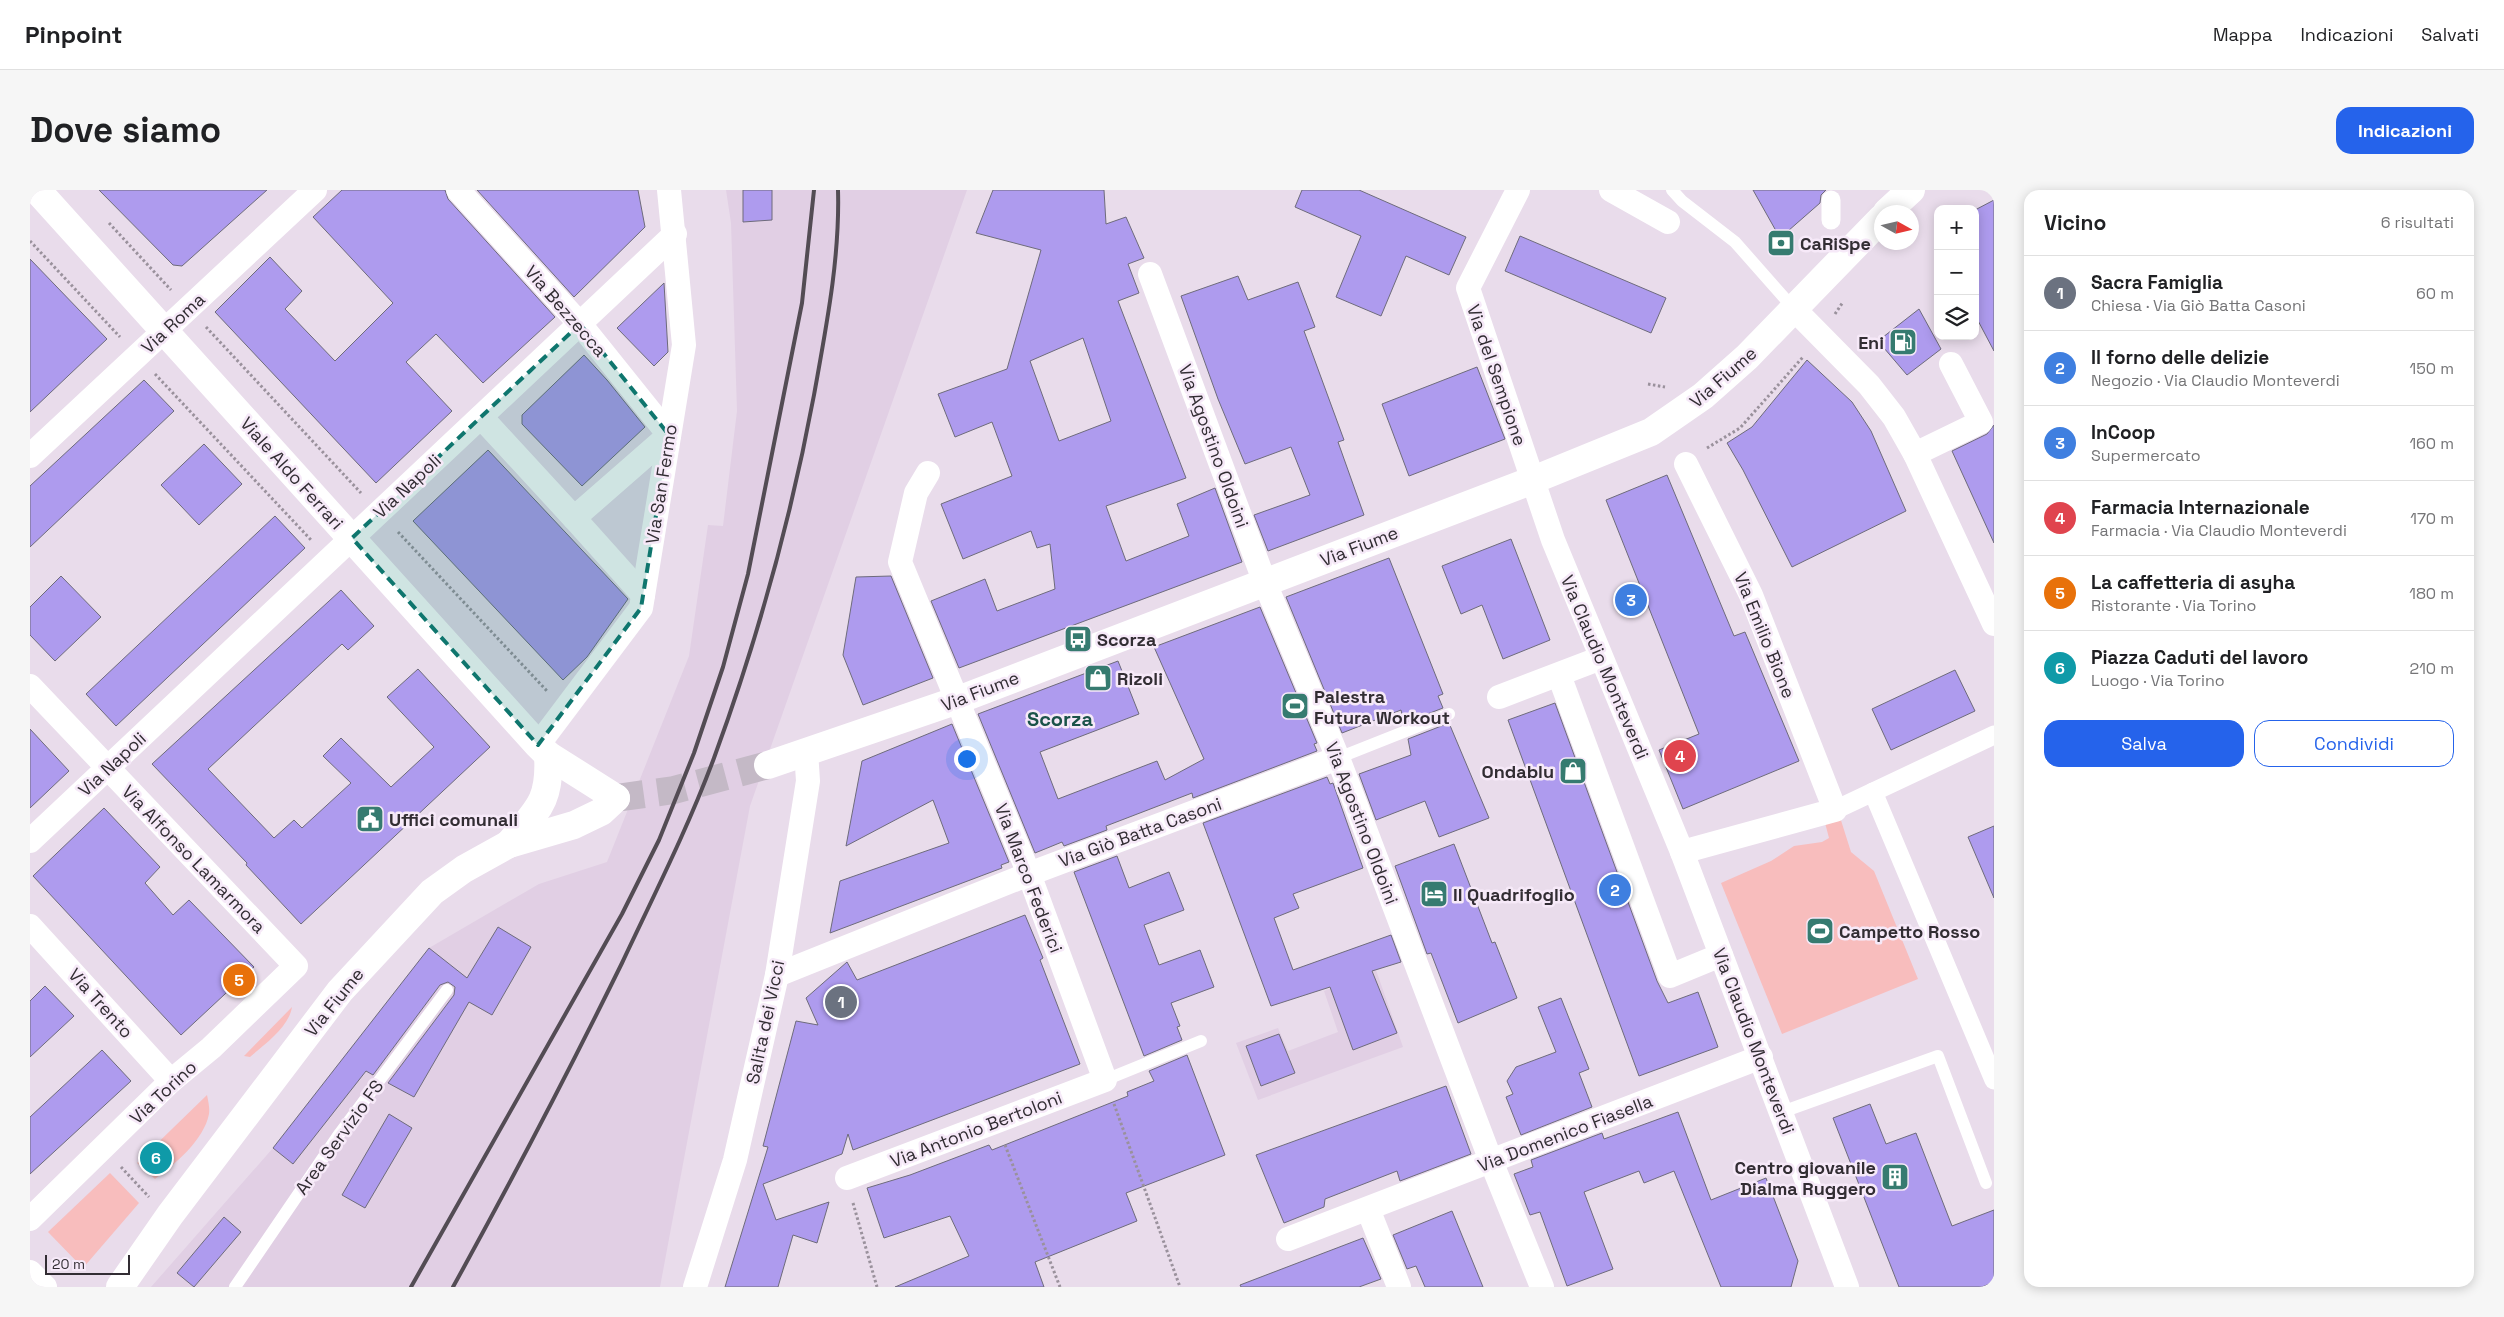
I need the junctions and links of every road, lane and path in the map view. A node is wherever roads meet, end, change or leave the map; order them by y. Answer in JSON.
{"nodes":[{"id":1,"x":36,"y":190,"type":"edge"},
{"id":2,"x":316,"y":190,"type":"edge"},
{"id":3,"x":458,"y":190,"type":"edge"},
{"id":4,"x":670,"y":190,"type":"edge"},
{"id":5,"x":1518,"y":190,"type":"edge"},
{"id":6,"x":1611,"y":190,"type":"edge"},
{"id":7,"x":1672,"y":190,"type":"edge"},
{"id":8,"x":1911,"y":190,"type":"edge"},
{"id":9,"x":30,"y":195,"type":"edge"},
{"id":10,"x":1831,"y":200,"type":"dead end"},
{"id":11,"x":1895,"y":205,"type":"edge"},
{"id":12,"x":104,"y":218,"type":"dead end"},
{"id":13,"x":1831,"y":220,"type":"dead end"},
{"id":14,"x":1668,"y":222,"type":"dead end"},
{"id":15,"x":1874,"y":226,"type":"edge"},
{"id":16,"x":675,"y":234,"type":"junction"},
{"id":17,"x":30,"y":240,"type":"edge"},
{"id":18,"x":1150,"y":274,"type":"dead end"},
{"id":19,"x":188,"y":308,"type":"junction"},
{"id":20,"x":1795,"y":310,"type":"junction"},
{"id":21,"x":580,"y":324,"type":"junction"},
{"id":22,"x":164,"y":331,"type":"junction"},
{"id":23,"x":138,"y":355,"type":"junction"},
{"id":24,"x":1805,"y":355,"type":"dead end"},
{"id":25,"x":1952,"y":364,"type":"dead end"},
{"id":26,"x":481,"y":417,"type":"junction"},
{"id":27,"x":1988,"y":419,"type":"edge"},
{"id":28,"x":669,"y":435,"type":"junction"},
{"id":29,"x":1915,"y":454,"type":"junction"},
{"id":30,"x":30,"y":456,"type":"edge"},
{"id":31,"x":1692,"y":458,"type":"joint"},
{"id":32,"x":928,"y":473,"type":"dead end"},
{"id":33,"x":1533,"y":480,"type":"junction"},
{"id":34,"x":380,"y":512,"type":"junction"},
{"id":35,"x":574,"y":518,"type":"junction"},
{"id":36,"x":352,"y":538,"type":"junction"},
{"id":37,"x":329,"y":560,"type":"junction"},
{"id":38,"x":1265,"y":583,"type":"junction"},
{"id":39,"x":643,"y":595,"type":"junction"},
{"id":40,"x":1994,"y":624,"type":"edge"},
{"id":41,"x":1601,"y":658,"type":"junction"},
{"id":42,"x":1559,"y":675,"type":"junction"},
{"id":43,"x":30,"y":686,"type":"edge"},
{"id":44,"x":1499,"y":697,"type":"dead end"},
{"id":45,"x":958,"y":700,"type":"junction"},
{"id":46,"x":565,"y":710,"type":"junction"},
{"id":47,"x":1449,"y":714,"type":"dead end"},
{"id":48,"x":1994,"y":735,"type":"edge"},
{"id":49,"x":543,"y":750,"type":"junction"},
{"id":50,"x":806,"y":751,"type":"junction"},
{"id":51,"x":1338,"y":758,"type":"junction"},
{"id":52,"x":768,"y":765,"type":"tunnel mouth"},
{"id":53,"x":107,"y":768,"type":"junction"},
{"id":54,"x":1873,"y":792,"type":"junction"},
{"id":55,"x":616,"y":798,"type":"joint"},
{"id":56,"x":1834,"y":810,"type":"junction"},
{"id":57,"x":30,"y":841,"type":"edge"},
{"id":58,"x":509,"y":844,"type":"junction"},
{"id":59,"x":1682,"y":852,"type":"junction"},
{"id":60,"x":1029,"y":874,"type":"junction"},
{"id":61,"x":30,"y":926,"type":"edge"},
{"id":62,"x":1721,"y":955,"type":"junction"},
{"id":63,"x":296,"y":966,"type":"joint"},
{"id":64,"x":777,"y":975,"type":"junction"},
{"id":65,"x":447,"y":990,"type":"dead end"},
{"id":66,"x":1201,"y":1042,"type":"dead end"},
{"id":67,"x":1761,"y":1057,"type":"junction"},
{"id":68,"x":171,"y":1080,"type":"junction"},
{"id":69,"x":1105,"y":1080,"type":"junction"},
{"id":70,"x":1994,"y":1080,"type":"edge"},
{"id":71,"x":1782,"y":1112,"type":"junction"},
{"id":72,"x":995,"y":1121,"type":"junction"},
{"id":73,"x":105,"y":1147,"type":"junction"},
{"id":74,"x":1491,"y":1162,"type":"junction"},
{"id":75,"x":847,"y":1178,"type":"joint"},
{"id":76,"x":1986,"y":1183,"type":"dead end"},
{"id":77,"x":1368,"y":1208,"type":"junction"},
{"id":78,"x":170,"y":1215,"type":"junction"},
{"id":79,"x":30,"y":1219,"type":"edge"},
{"id":80,"x":1288,"y":1240,"type":"dead end"},
{"id":81,"x":30,"y":1272,"type":"edge"},
{"id":82,"x":45,"y":1287,"type":"edge"},
{"id":83,"x":120,"y":1287,"type":"edge"},
{"id":84,"x":234,"y":1287,"type":"edge"},
{"id":85,"x":694,"y":1287,"type":"edge"},
{"id":86,"x":878,"y":1287,"type":"edge"},
{"id":87,"x":1060,"y":1287,"type":"edge"},
{"id":88,"x":1180,"y":1287,"type":"edge"},
{"id":89,"x":1399,"y":1287,"type":"edge"},
{"id":90,"x":1542,"y":1287,"type":"edge"},
{"id":91,"x":1847,"y":1287,"type":"edge"}],
"edges":[{"from":1,"to":9,"type":"street"},
{"from":1,"to":22,"type":"main road","name":"Viale Aldo Ferrari"},
{"from":2,"to":19,"type":"street","name":"Via Roma"},
{"from":3,"to":21,"type":"street","name":"Via Bezzecca"},
{"from":4,"to":16,"type":"street","name":"Via San Fermo"},
{"from":5,"to":33,"type":"street","name":"Via del Sempione"},
{"from":6,"to":14,"type":"street"},
{"from":7,"to":20,"type":"lane"},
{"from":8,"to":11,"type":"main road"},
{"from":10,"to":13,"type":"street"},
{"from":12,"to":19,"type":"path"},
{"from":15,"to":20,"type":"main road","name":"Via Fiume"},
{"from":16,"to":21,"type":"street","name":"Via Napoli"},
{"from":16,"to":28,"type":"street","name":"Via San Fermo"},
{"from":17,"to":23,"type":"path"},
{"from":18,"to":38,"type":"street","name":"Via Agostino Oldoini"},
{"from":19,"to":22,"type":"street","name":"Via Roma"},
{"from":19,"to":34,"type":"path"},
{"from":20,"to":29,"type":"street"},
{"from":20,"to":33,"type":"main road","name":"Via Fiume"},
{"from":21,"to":26,"type":"street","name":"Via Napoli"},
{"from":21,"to":28,"type":"street","name":"Via Bezzecca"},
{"from":22,"to":23,"type":"street","name":"Via Roma"},
{"from":22,"to":36,"type":"main road","name":"Viale Aldo Ferrari"},
{"from":23,"to":30,"type":"street","name":"Via Roma"},
{"from":23,"to":37,"type":"path"},
{"from":24,"to":31,"type":"path"},
{"from":25,"to":27,"type":"street"},
{"from":26,"to":34,"type":"street","name":"Via Napoli"},
{"from":26,"to":35,"type":"street"},
{"from":27,"to":29,"type":"street"},
{"from":28,"to":35,"type":"street"},
{"from":28,"to":39,"type":"street","name":"Via San Fermo"},
{"from":29,"to":40,"type":"street"},
{"from":31,"to":56,"type":"street","name":"Via Emilio Bione"},
{"from":32,"to":45,"type":"street","name":"Via Marco Federici"},
{"from":33,"to":38,"type":"main road","name":"Via Fiume"},
{"from":33,"to":41,"type":"street","name":"Via Claudio Monteverdi"},
{"from":34,"to":36,"type":"street","name":"Via Napoli"},
{"from":34,"to":46,"type":"path"},
{"from":35,"to":39,"type":"street"},
{"from":36,"to":37,"type":"street","name":"Via Napoli"},
{"from":36,"to":49,"type":"main road","name":"Viale Aldo Ferrari"},
{"from":37,"to":53,"type":"street","name":"Via Napoli"},
{"from":38,"to":45,"type":"main road","name":"Via Fiume"},
{"from":38,"to":51,"type":"street","name":"Via Agostino Oldoini"},
{"from":39,"to":46,"type":"street","name":"Via San Fermo"},
{"from":41,"to":42,"type":"street"},
{"from":41,"to":59,"type":"street","name":"Via Claudio Monteverdi"},
{"from":42,"to":44,"type":"street"},
{"from":42,"to":62,"type":"street"},
{"from":43,"to":53,"type":"street","name":"Via Alfonso Lamarmora"},
{"from":45,"to":50,"type":"main road","name":"Via Fiume"},
{"from":45,"to":60,"type":"street","name":"Via Marco Federici"},
{"from":46,"to":49,"type":"street","name":"Via San Fermo"},
{"from":47,"to":51,"type":"lane","name":"Via Giò Batta Casoni"},
{"from":48,"to":54,"type":"street"},
{"from":49,"to":55,"type":"main road","name":"Viale Aldo Ferrari"},
{"from":49,"to":58,"type":"main road"},
{"from":50,"to":52,"type":"main road","name":"Via Fiume"},
{"from":50,"to":64,"type":"street","name":"Salita dei Vicci"},
{"from":51,"to":60,"type":"street","name":"Via Giò Batta Casoni"},
{"from":51,"to":74,"type":"street","name":"Via Agostino Oldoini"},
{"from":53,"to":57,"type":"street","name":"Via Napoli"},
{"from":53,"to":63,"type":"street","name":"Via Alfonso Lamarmora"},
{"from":54,"to":56,"type":"street"},
{"from":54,"to":70,"type":"street"},
{"from":55,"to":58,"type":"main road","name":"Via Fiume"},
{"from":56,"to":59,"type":"street"},
{"from":58,"to":78,"type":"main road","name":"Via Fiume"},
{"from":59,"to":62,"type":"street","name":"Via Claudio Monteverdi"},
{"from":60,"to":64,"type":"street","name":"Via Giò Batta Casoni"},
{"from":60,"to":69,"type":"street","name":"Via Marco Federici"},
{"from":61,"to":68,"type":"street","name":"Via Trento"},
{"from":62,"to":67,"type":"street","name":"Via Claudio Monteverdi"},
{"from":63,"to":68,"type":"street","name":"Via Torino"},
{"from":64,"to":85,"type":"street","name":"Salita dei Vicci"},
{"from":65,"to":84,"type":"lane","name":"Area Servizio FS"},
{"from":66,"to":69,"type":"lane"},
{"from":67,"to":71,"type":"street","name":"Via Claudio Monteverdi"},
{"from":67,"to":74,"type":"street","name":"Via Domenico Fiasella"},
{"from":68,"to":73,"type":"street","name":"Via Torino"},
{"from":69,"to":72,"type":"street","name":"Via Antonio Bertoloni"},
{"from":69,"to":88,"type":"path"},
{"from":71,"to":76,"type":"lane"},
{"from":71,"to":91,"type":"street","name":"Via Claudio Monteverdi"},
{"from":72,"to":75,"type":"street","name":"Via Antonio Bertoloni"},
{"from":72,"to":87,"type":"path"},
{"from":73,"to":78,"type":"path"},
{"from":73,"to":79,"type":"street","name":"Via Torino"},
{"from":74,"to":77,"type":"street","name":"Via Domenico Fiasella"},
{"from":74,"to":90,"type":"street","name":"Via Agostino Oldoini"},
{"from":75,"to":86,"type":"path"},
{"from":77,"to":80,"type":"street","name":"Via Domenico Fiasella"},
{"from":77,"to":89,"type":"street"},
{"from":78,"to":83,"type":"main road","name":"Via Fiume"},
{"from":81,"to":82,"type":"street"}]}
